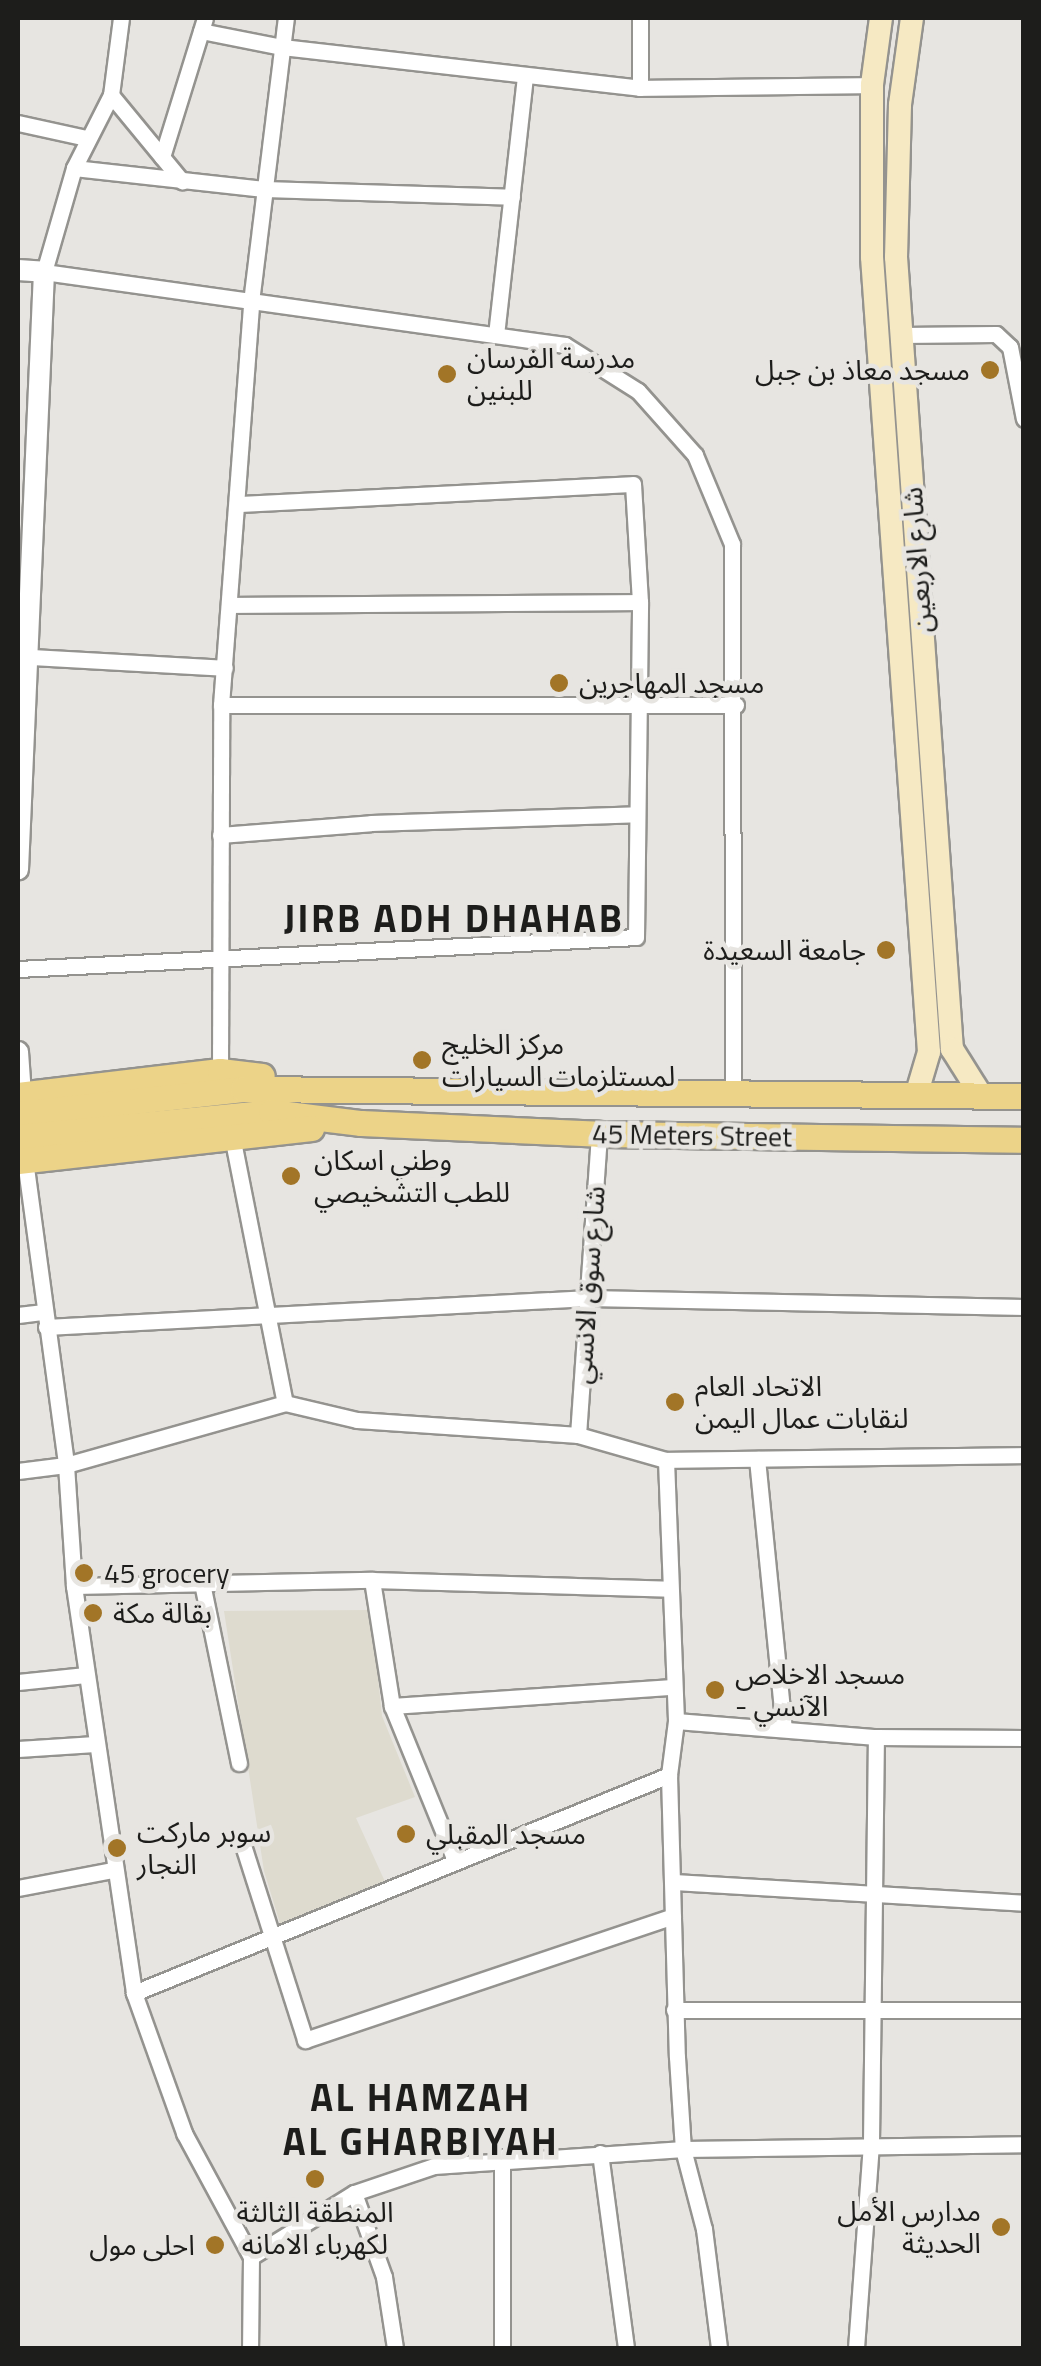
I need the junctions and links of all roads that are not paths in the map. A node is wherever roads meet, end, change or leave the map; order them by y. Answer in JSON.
{"nodes":[{"id":1,"x":121,"y":18,"type":"edge"},
{"id":2,"x":286,"y":18,"type":"edge"},
{"id":3,"x":640,"y":18,"type":"edge"},
{"id":4,"x":881,"y":18,"type":"edge"},
{"id":5,"x":912,"y":18,"type":"edge"},
{"id":6,"x":203,"y":24,"type":"edge"},
{"id":7,"x":282,"y":47,"type":"junction"},
{"id":8,"x":525,"y":77,"type":"junction"},
{"id":9,"x":872,"y":84,"type":"junction"},
{"id":10,"x":640,"y":88,"type":"junction"},
{"id":11,"x":111,"y":94,"type":"junction"},
{"id":12,"x":18,"y":123,"type":"edge"},
{"id":13,"x":86,"y":138,"type":"junction"},
{"id":14,"x":162,"y":157,"type":"junction"},
{"id":15,"x":74,"y":168,"type":"junction"},
{"id":16,"x":182,"y":181,"type":"junction"},
{"id":17,"x":264,"y":189,"type":"junction"},
{"id":18,"x":512,"y":198,"type":"junction"},
{"id":19,"x":18,"y":270,"type":"edge"},
{"id":20,"x":44,"y":272,"type":"junction"},
{"id":21,"x":251,"y":302,"type":"junction"},
{"id":22,"x":496,"y":335,"type":"junction"},
{"id":23,"x":902,"y":335,"type":"junction"},
{"id":24,"x":1024,"y":419,"type":"edge"},
{"id":25,"x":238,"y":504,"type":"junction"},
{"id":26,"x":640,"y":602,"type":"junction"},
{"id":27,"x":231,"y":605,"type":"junction"},
{"id":28,"x":30,"y":657,"type":"junction"},
{"id":29,"x":225,"y":668,"type":"junction"},
{"id":30,"x":639,"y":705,"type":"junction"},
{"id":31,"x":736,"y":705,"type":"junction"},
{"id":32,"x":221,"y":706,"type":"junction"},
{"id":33,"x":637,"y":814,"type":"junction"},
{"id":34,"x":220,"y":835,"type":"junction"},
{"id":35,"x":18,"y":869,"type":"edge"},
{"id":36,"x":217,"y":963,"type":"junction"},
{"id":37,"x":18,"y":969,"type":"edge"},
{"id":38,"x":940,"y":1051,"type":"junction"},
{"id":39,"x":18,"y":1052,"type":"edge"},
{"id":40,"x":220,"y":1071,"type":"junction"},
{"id":41,"x":362,"y":1088,"type":"junction"},
{"id":42,"x":981,"y":1094,"type":"junction"},
{"id":43,"x":733,"y":1095,"type":"junction"},
{"id":44,"x":916,"y":1096,"type":"junction"},
{"id":45,"x":1024,"y":1096,"type":"edge"},
{"id":46,"x":19,"y":1101,"type":"edge"},
{"id":47,"x":361,"y":1124,"type":"junction"},
{"id":48,"x":598,"y":1134,"type":"junction"},
{"id":49,"x":232,"y":1136,"type":"junction"},
{"id":50,"x":1024,"y":1140,"type":"edge"},
{"id":51,"x":20,"y":1152,"type":"edge"},
{"id":52,"x":588,"y":1298,"type":"junction"},
{"id":53,"x":1024,"y":1308,"type":"edge"},
{"id":54,"x":264,"y":1312,"type":"junction"},
{"id":55,"x":18,"y":1315,"type":"edge"},
{"id":56,"x":45,"y":1319,"type":"junction"},
{"id":57,"x":285,"y":1402,"type":"junction"},
{"id":58,"x":578,"y":1435,"type":"junction"},
{"id":59,"x":1024,"y":1455,"type":"edge"},
{"id":60,"x":757,"y":1459,"type":"junction"},
{"id":61,"x":666,"y":1460,"type":"junction"},
{"id":62,"x":66,"y":1464,"type":"junction"},
{"id":63,"x":18,"y":1471,"type":"edge"},
{"id":64,"x":372,"y":1580,"type":"junction"},
{"id":65,"x":202,"y":1583,"type":"junction"},
{"id":66,"x":74,"y":1586,"type":"junction"},
{"id":67,"x":670,"y":1589,"type":"junction"},
{"id":68,"x":86,"y":1675,"type":"junction"},
{"id":69,"x":18,"y":1682,"type":"edge"},
{"id":70,"x":672,"y":1687,"type":"junction"},
{"id":71,"x":392,"y":1706,"type":"junction"},
{"id":72,"x":676,"y":1721,"type":"junction"},
{"id":73,"x":784,"y":1728,"type":"junction"},
{"id":74,"x":876,"y":1737,"type":"junction"},
{"id":75,"x":1024,"y":1738,"type":"edge"},
{"id":76,"x":95,"y":1744,"type":"junction"},
{"id":77,"x":18,"y":1749,"type":"edge"},
{"id":78,"x":239,"y":1763,"type":"dead end"},
{"id":79,"x":669,"y":1775,"type":"junction"},
{"id":80,"x":242,"y":1842,"type":"dead end"},
{"id":81,"x":456,"y":1860,"type":"junction"},
{"id":82,"x":112,"y":1870,"type":"junction"},
{"id":83,"x":673,"y":1882,"type":"junction"},
{"id":84,"x":18,"y":1888,"type":"edge"},
{"id":85,"x":871,"y":1895,"type":"junction"},
{"id":86,"x":1024,"y":1903,"type":"edge"},
{"id":87,"x":673,"y":1916,"type":"junction"},
{"id":88,"x":267,"y":1938,"type":"junction"},
{"id":89,"x":134,"y":1993,"type":"junction"},
{"id":90,"x":869,"y":2006,"type":"junction"},
{"id":91,"x":674,"y":2010,"type":"junction"},
{"id":92,"x":1024,"y":2010,"type":"edge"},
{"id":93,"x":871,"y":2142,"type":"junction"},
{"id":94,"x":1024,"y":2144,"type":"edge"},
{"id":95,"x":683,"y":2149,"type":"junction"},
{"id":96,"x":600,"y":2153,"type":"junction"},
{"id":97,"x":502,"y":2157,"type":"junction"},
{"id":98,"x":354,"y":2192,"type":"junction"},
{"id":99,"x":251,"y":2257,"type":"junction"},
{"id":100,"x":250,"y":2348,"type":"edge"},
{"id":101,"x":395,"y":2348,"type":"edge"},
{"id":102,"x":502,"y":2348,"type":"edge"},
{"id":103,"x":626,"y":2348,"type":"edge"},
{"id":104,"x":718,"y":2348,"type":"edge"},
{"id":105,"x":856,"y":2348,"type":"edge"}],
"edges":[{"from":1,"to":11,"type":"street"},
{"from":2,"to":7,"type":"street"},
{"from":3,"to":10,"type":"street"},
{"from":4,"to":9,"type":"main road","name":"شارع الاربعين"},
{"from":5,"to":23,"type":"main road","name":"شارع الاربعين"},
{"from":6,"to":7,"type":"street"},
{"from":6,"to":14,"type":"street"},
{"from":7,"to":8,"type":"street"},
{"from":7,"to":17,"type":"street"},
{"from":8,"to":10,"type":"street"},
{"from":8,"to":18,"type":"street"},
{"from":9,"to":10,"type":"street"},
{"from":9,"to":38,"type":"main road","name":"شارع الاربعين"},
{"from":11,"to":13,"type":"street"},
{"from":11,"to":14,"type":"street"},
{"from":12,"to":13,"type":"street"},
{"from":13,"to":15,"type":"street"},
{"from":14,"to":16,"type":"street"},
{"from":15,"to":16,"type":"street"},
{"from":15,"to":20,"type":"street"},
{"from":16,"to":17,"type":"street"},
{"from":17,"to":18,"type":"street"},
{"from":17,"to":21,"type":"street"},
{"from":18,"to":22,"type":"street"},
{"from":19,"to":20,"type":"street"},
{"from":20,"to":21,"type":"street"},
{"from":20,"to":28,"type":"street"},
{"from":21,"to":22,"type":"street"},
{"from":21,"to":25,"type":"street"},
{"from":22,"to":31,"type":"street"},
{"from":23,"to":24,"type":"street"},
{"from":23,"to":38,"type":"main road","name":"شارع الاربعين"},
{"from":25,"to":26,"type":"street"},
{"from":25,"to":27,"type":"street"},
{"from":26,"to":27,"type":"street"},
{"from":26,"to":30,"type":"street"},
{"from":27,"to":29,"type":"street"},
{"from":28,"to":29,"type":"street"},
{"from":28,"to":35,"type":"street"},
{"from":29,"to":32,"type":"street"},
{"from":30,"to":31,"type":"street"},
{"from":30,"to":32,"type":"street"},
{"from":30,"to":33,"type":"street"},
{"from":31,"to":43,"type":"street"},
{"from":32,"to":34,"type":"street"},
{"from":33,"to":34,"type":"street"},
{"from":33,"to":36,"type":"street"},
{"from":34,"to":36,"type":"street"},
{"from":36,"to":37,"type":"street"},
{"from":36,"to":40,"type":"street"},
{"from":38,"to":42,"type":"main road","name":"شارع الاربعين"},
{"from":38,"to":44,"type":"main road","name":"شارع الاربعين"},
{"from":39,"to":46,"type":"street"},
{"from":40,"to":41,"type":"main road","name":"45 Meters Street"},
{"from":40,"to":46,"type":"main road","name":"45 Meters Street"},
{"from":41,"to":43,"type":"main road","name":"45 Meters Street"},
{"from":41,"to":46,"type":"main road","name":"45 Meters Street"},
{"from":42,"to":44,"type":"main road","name":"45 Meters Street"},
{"from":42,"to":45,"type":"main road","name":"45 Meters Street"},
{"from":43,"to":44,"type":"main road","name":"45 Meters Street"},
{"from":47,"to":48,"type":"main road","name":"45 Meters Street"},
{"from":47,"to":49,"type":"main road","name":"45 Meters Street"},
{"from":47,"to":51,"type":"main road","name":"45 Meters Street"},
{"from":48,"to":50,"type":"main road","name":"45 Meters Street"},
{"from":48,"to":52,"type":"street","name":"شارع سوق الانسي"},
{"from":49,"to":51,"type":"main road","name":"45 Meters Street"},
{"from":49,"to":54,"type":"street"},
{"from":51,"to":56,"type":"street"},
{"from":52,"to":53,"type":"street"},
{"from":52,"to":54,"type":"street"},
{"from":52,"to":58,"type":"street","name":"شارع سوق الانسي"},
{"from":54,"to":56,"type":"street"},
{"from":54,"to":57,"type":"street"},
{"from":55,"to":56,"type":"street"},
{"from":56,"to":62,"type":"street"},
{"from":57,"to":58,"type":"street"},
{"from":57,"to":62,"type":"street"},
{"from":58,"to":61,"type":"street"},
{"from":59,"to":60,"type":"street"},
{"from":60,"to":61,"type":"street"},
{"from":60,"to":73,"type":"street"},
{"from":61,"to":67,"type":"street"},
{"from":62,"to":63,"type":"street"},
{"from":62,"to":66,"type":"street"},
{"from":64,"to":65,"type":"street"},
{"from":64,"to":67,"type":"street"},
{"from":64,"to":71,"type":"street"},
{"from":65,"to":66,"type":"street"},
{"from":65,"to":78,"type":"street"},
{"from":66,"to":68,"type":"street"},
{"from":67,"to":70,"type":"street"},
{"from":68,"to":69,"type":"street"},
{"from":68,"to":76,"type":"street"},
{"from":70,"to":71,"type":"street"},
{"from":70,"to":72,"type":"street"},
{"from":71,"to":81,"type":"street"},
{"from":72,"to":73,"type":"street"},
{"from":72,"to":79,"type":"street"},
{"from":73,"to":74,"type":"street"},
{"from":74,"to":75,"type":"street"},
{"from":74,"to":85,"type":"street"},
{"from":76,"to":77,"type":"street"},
{"from":76,"to":82,"type":"street"},
{"from":79,"to":81,"type":"street"},
{"from":79,"to":83,"type":"street"},
{"from":80,"to":88,"type":"street"},
{"from":81,"to":88,"type":"street"},
{"from":82,"to":84,"type":"street"},
{"from":82,"to":89,"type":"street"},
{"from":83,"to":85,"type":"street"},
{"from":83,"to":87,"type":"street"},
{"from":85,"to":86,"type":"street"},
{"from":85,"to":90,"type":"street"},
{"from":87,"to":88,"type":"street"},
{"from":87,"to":91,"type":"street"},
{"from":88,"to":89,"type":"street"},
{"from":89,"to":99,"type":"street"},
{"from":90,"to":91,"type":"street"},
{"from":90,"to":92,"type":"street"},
{"from":90,"to":93,"type":"street"},
{"from":91,"to":95,"type":"street"},
{"from":93,"to":94,"type":"street"},
{"from":93,"to":95,"type":"street"},
{"from":93,"to":105,"type":"street"},
{"from":95,"to":96,"type":"street"},
{"from":95,"to":104,"type":"street"},
{"from":96,"to":97,"type":"street"},
{"from":96,"to":103,"type":"street"},
{"from":97,"to":98,"type":"street"},
{"from":97,"to":102,"type":"street"},
{"from":98,"to":99,"type":"street"},
{"from":98,"to":101,"type":"street"},
{"from":99,"to":100,"type":"street"}]}
